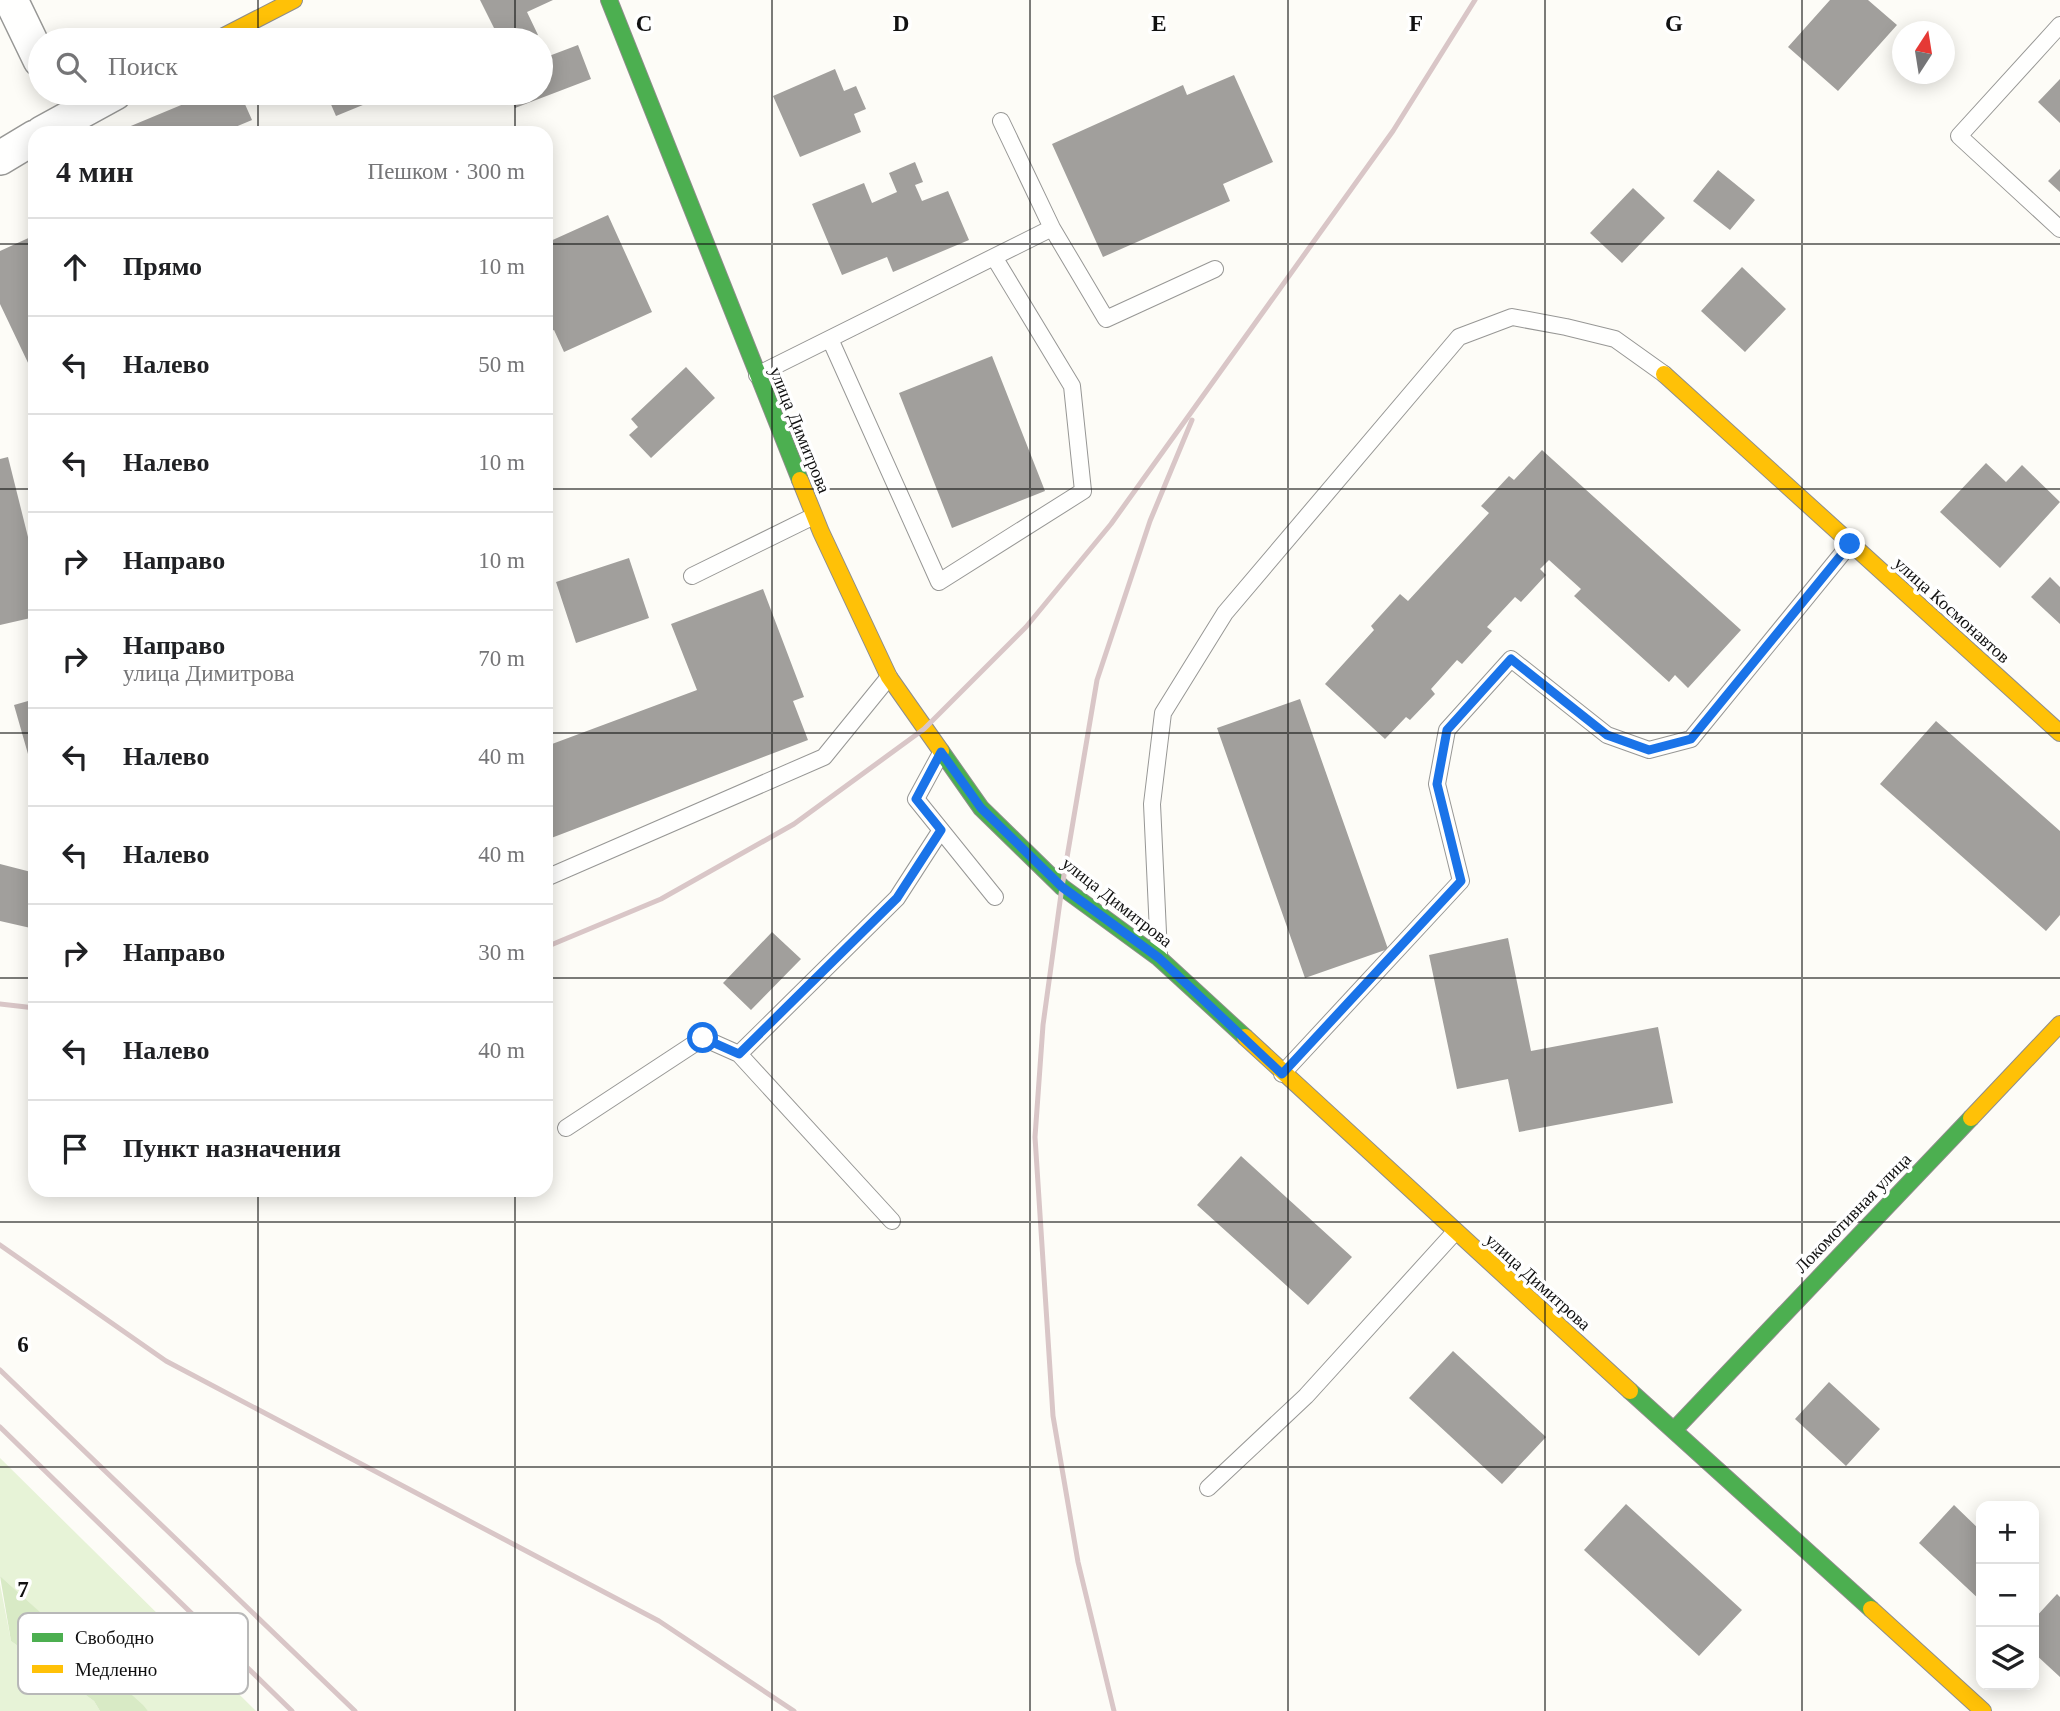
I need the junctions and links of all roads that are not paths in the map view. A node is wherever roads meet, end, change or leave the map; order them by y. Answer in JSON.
{"nodes":[{"id":1,"x":11,"y":0,"type":"edge"},
{"id":2,"x":293,"y":0,"type":"edge"},
{"id":3,"x":609,"y":0,"type":"edge"},
{"id":4,"x":2060,"y":25,"type":"edge"},
{"id":5,"x":239,"y":28,"type":"edge"},
{"id":6,"x":28,"y":35,"type":"edge"},
{"id":7,"x":90,"y":105,"type":"edge"},
{"id":8,"x":60,"y":119,"type":"edge"},
{"id":9,"x":1001,"y":121,"type":"dead end"},
{"id":10,"x":28,"y":141,"type":"edge"},
{"id":11,"x":0,"y":158,"type":"edge"},
{"id":12,"x":1052,"y":228,"type":"junction"},
{"id":13,"x":2060,"y":229,"type":"edge"},
{"id":14,"x":994,"y":257,"type":"junction"},
{"id":15,"x":1214,"y":269,"type":"dead end"},
{"id":16,"x":830,"y":339,"type":"junction"},
{"id":17,"x":1664,"y":374,"type":"joint"},
{"id":18,"x":757,"y":376,"type":"junction"},
{"id":19,"x":814,"y":516,"type":"junction"},
{"id":20,"x":1850,"y":544,"type":"junction"},
{"id":21,"x":692,"y":576,"type":"dead end"},
{"id":22,"x":889,"y":677,"type":"junction"},
{"id":23,"x":2060,"y":733,"type":"edge"},
{"id":24,"x":941,"y":752,"type":"junction"},
{"id":25,"x":941,"y":830,"type":"junction"},
{"id":26,"x":553,"y":874,"type":"edge"},
{"id":27,"x":995,"y":897,"type":"dead end"},
{"id":28,"x":1159,"y":958,"type":"junction"},
{"id":29,"x":2060,"y":1024,"type":"edge"},
{"id":30,"x":739,"y":1054,"type":"junction"},
{"id":31,"x":1282,"y":1074,"type":"junction"},
{"id":32,"x":566,"y":1128,"type":"dead end"},
{"id":33,"x":892,"y":1221,"type":"dead end"},
{"id":34,"x":1455,"y":1233,"type":"junction"},
{"id":35,"x":1674,"y":1430,"type":"junction"},
{"id":36,"x":1208,"y":1488,"type":"dead end"},
{"id":37,"x":1983,"y":1711,"type":"edge"}],
"edges":[{"from":1,"to":6,"type":"street"},
{"from":2,"to":5,"type":"street"},
{"from":3,"to":18,"type":"street","name":"улица Димитрова"},
{"from":4,"to":13,"type":"lane"},
{"from":7,"to":8,"type":"street"},
{"from":9,"to":12,"type":"lane"},
{"from":10,"to":11,"type":"street"},
{"from":12,"to":14,"type":"lane"},
{"from":12,"to":15,"type":"lane"},
{"from":14,"to":16,"type":"lane"},
{"from":14,"to":16,"type":"lane"},
{"from":16,"to":18,"type":"lane"},
{"from":17,"to":20,"type":"street","name":"улица Космонавтов"},
{"from":17,"to":28,"type":"lane"},
{"from":18,"to":19,"type":"street","name":"улица Димитрова"},
{"from":19,"to":21,"type":"lane"},
{"from":19,"to":22,"type":"street","name":"улица Димитрова"},
{"from":20,"to":23,"type":"street","name":"улица Космонавтов"},
{"from":20,"to":31,"type":"lane"},
{"from":22,"to":24,"type":"street","name":"улица Димитрова"},
{"from":22,"to":26,"type":"lane"},
{"from":24,"to":25,"type":"lane"},
{"from":24,"to":28,"type":"street","name":"улица Димитрова"},
{"from":25,"to":27,"type":"lane"},
{"from":25,"to":30,"type":"lane"},
{"from":28,"to":31,"type":"street","name":"улица Димитрова"},
{"from":29,"to":35,"type":"street","name":"Локомотивная улица"},
{"from":30,"to":32,"type":"lane"},
{"from":30,"to":33,"type":"lane"},
{"from":31,"to":34,"type":"street","name":"улица Димитрова"},
{"from":34,"to":35,"type":"street","name":"улица Димитрова"},
{"from":34,"to":36,"type":"lane"},
{"from":35,"to":37,"type":"street","name":"улица Димитрова"}]}
